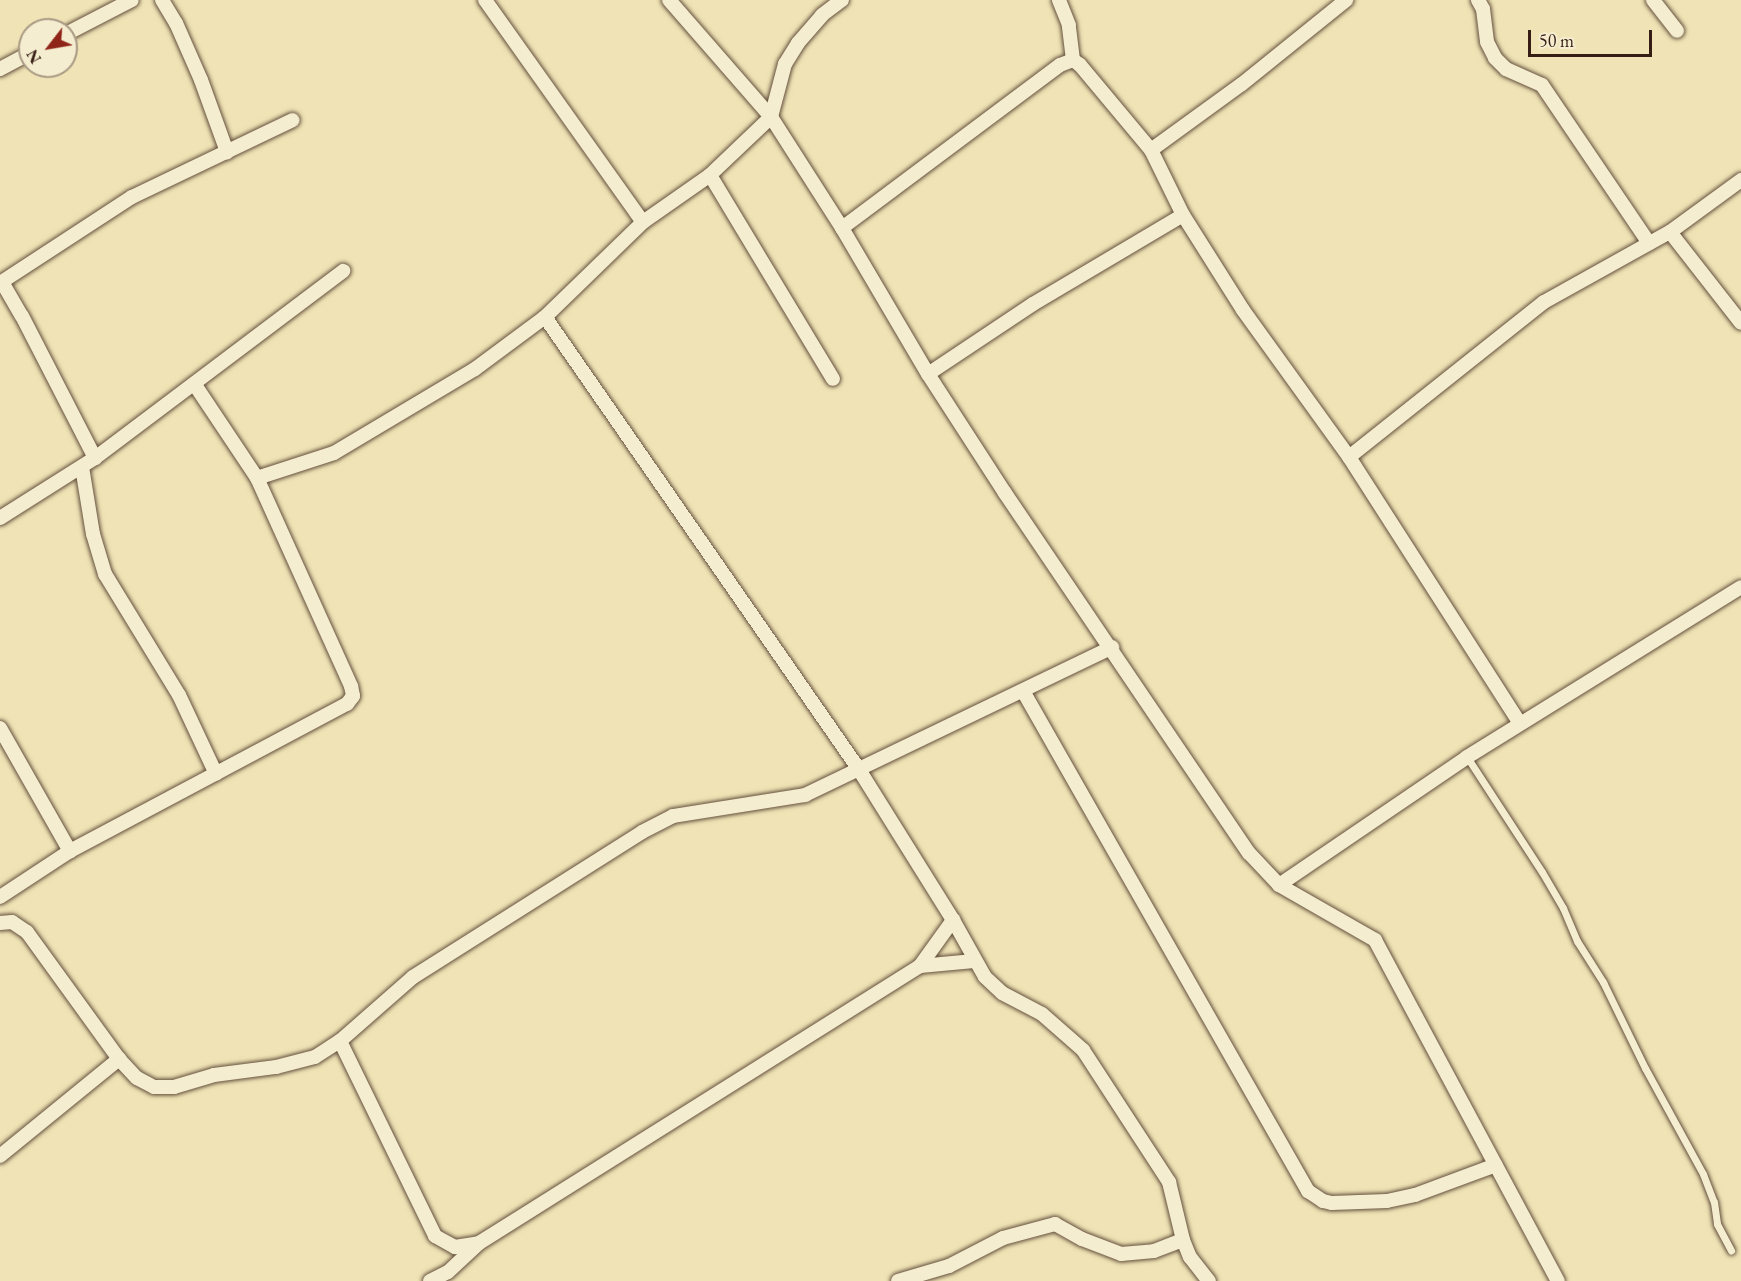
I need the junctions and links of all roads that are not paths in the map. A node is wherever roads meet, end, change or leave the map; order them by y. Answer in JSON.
{"nodes":[{"id":1,"x":132,"y":0,"type":"edge"},
{"id":2,"x":162,"y":0,"type":"edge"},
{"id":3,"x":485,"y":0,"type":"edge"},
{"id":4,"x":669,"y":0,"type":"edge"},
{"id":5,"x":842,"y":0,"type":"edge"},
{"id":6,"x":1059,"y":0,"type":"edge"},
{"id":7,"x":1346,"y":0,"type":"edge"},
{"id":8,"x":1478,"y":0,"type":"edge"},
{"id":9,"x":1653,"y":0,"type":"edge"},
{"id":10,"x":78,"y":28,"type":"edge"},
{"id":11,"x":1677,"y":31,"type":"dead end"},
{"id":12,"x":18,"y":59,"type":"edge"},
{"id":13,"x":1072,"y":60,"type":"junction"},
{"id":14,"x":0,"y":69,"type":"edge"},
{"id":15,"x":771,"y":117,"type":"junction"},
{"id":16,"x":293,"y":120,"type":"dead end"},
{"id":17,"x":1151,"y":150,"type":"junction"},
{"id":18,"x":226,"y":152,"type":"junction"},
{"id":19,"x":710,"y":175,"type":"junction"},
{"id":20,"x":1741,"y":180,"type":"edge"},
{"id":21,"x":1183,"y":215,"type":"junction"},
{"id":22,"x":643,"y":222,"type":"junction"},
{"id":23,"x":842,"y":228,"type":"junction"},
{"id":24,"x":1670,"y":232,"type":"junction"},
{"id":25,"x":1649,"y":243,"type":"junction"},
{"id":26,"x":343,"y":271,"type":"dead end"},
{"id":27,"x":1,"y":283,"type":"edge"},
{"id":28,"x":544,"y":316,"type":"junction"},
{"id":29,"x":1741,"y":323,"type":"edge"},
{"id":30,"x":928,"y":374,"type":"junction"},
{"id":31,"x":833,"y":379,"type":"dead end"},
{"id":32,"x":195,"y":385,"type":"junction"},
{"id":33,"x":1349,"y":457,"type":"junction"},
{"id":34,"x":95,"y":458,"type":"junction"},
{"id":35,"x":82,"y":467,"type":"junction"},
{"id":36,"x":257,"y":478,"type":"junction"},
{"id":37,"x":0,"y":518,"type":"edge"},
{"id":38,"x":1741,"y":587,"type":"edge"},
{"id":39,"x":1112,"y":647,"type":"junction"},
{"id":40,"x":1023,"y":691,"type":"junction"},
{"id":41,"x":1520,"y":723,"type":"junction"},
{"id":42,"x":0,"y":728,"type":"edge"},
{"id":43,"x":1467,"y":756,"type":"junction"},
{"id":44,"x":858,"y":768,"type":"junction"},
{"id":45,"x":216,"y":774,"type":"junction"},
{"id":46,"x":70,"y":851,"type":"junction"},
{"id":47,"x":1279,"y":885,"type":"junction"},
{"id":48,"x":0,"y":897,"type":"edge"},
{"id":49,"x":953,"y":920,"type":"junction"},
{"id":50,"x":0,"y":923,"type":"edge"},
{"id":51,"x":974,"y":961,"type":"junction"},
{"id":52,"x":920,"y":966,"type":"junction"},
{"id":53,"x":340,"y":1041,"type":"junction"},
{"id":54,"x":119,"y":1059,"type":"junction"},
{"id":55,"x":0,"y":1156,"type":"edge"},
{"id":56,"x":1496,"y":1166,"type":"junction"},
{"id":57,"x":1183,"y":1240,"type":"junction"},
{"id":58,"x":479,"y":1243,"type":"junction"},
{"id":59,"x":1731,"y":1250,"type":"dead end"},
{"id":60,"x":430,"y":1281,"type":"edge"},
{"id":61,"x":898,"y":1281,"type":"edge"},
{"id":62,"x":1209,"y":1281,"type":"edge"},
{"id":63,"x":1558,"y":1281,"type":"edge"}],
"edges":[{"from":1,"to":10,"type":"street"},
{"from":2,"to":18,"type":"street"},
{"from":3,"to":22,"type":"street"},
{"from":4,"to":15,"type":"street"},
{"from":5,"to":15,"type":"street"},
{"from":6,"to":13,"type":"street"},
{"from":7,"to":17,"type":"street"},
{"from":8,"to":25,"type":"street"},
{"from":9,"to":11,"type":"street"},
{"from":12,"to":14,"type":"street"},
{"from":13,"to":17,"type":"street"},
{"from":13,"to":23,"type":"street"},
{"from":15,"to":19,"type":"street"},
{"from":15,"to":23,"type":"street"},
{"from":16,"to":18,"type":"street"},
{"from":17,"to":21,"type":"street"},
{"from":18,"to":27,"type":"street"},
{"from":19,"to":22,"type":"street"},
{"from":19,"to":31,"type":"street"},
{"from":20,"to":24,"type":"street"},
{"from":21,"to":30,"type":"street"},
{"from":21,"to":33,"type":"street"},
{"from":22,"to":28,"type":"street"},
{"from":23,"to":30,"type":"street"},
{"from":24,"to":25,"type":"street"},
{"from":24,"to":29,"type":"street"},
{"from":25,"to":33,"type":"street"},
{"from":26,"to":32,"type":"street"},
{"from":27,"to":34,"type":"street"},
{"from":28,"to":36,"type":"street"},
{"from":28,"to":44,"type":"street"},
{"from":30,"to":39,"type":"street"},
{"from":32,"to":34,"type":"street"},
{"from":32,"to":36,"type":"street"},
{"from":33,"to":41,"type":"street"},
{"from":34,"to":35,"type":"street"},
{"from":35,"to":37,"type":"street"},
{"from":35,"to":45,"type":"street"},
{"from":36,"to":45,"type":"street"},
{"from":38,"to":41,"type":"street"},
{"from":39,"to":40,"type":"street"},
{"from":39,"to":47,"type":"street"},
{"from":40,"to":44,"type":"street"},
{"from":40,"to":56,"type":"street"},
{"from":41,"to":43,"type":"street"},
{"from":42,"to":46,"type":"street"},
{"from":43,"to":47,"type":"street"},
{"from":43,"to":59,"type":"lane"},
{"from":44,"to":49,"type":"street"},
{"from":44,"to":53,"type":"street"},
{"from":45,"to":46,"type":"street"},
{"from":46,"to":48,"type":"street"},
{"from":47,"to":56,"type":"street"},
{"from":49,"to":51,"type":"street"},
{"from":49,"to":52,"type":"street"},
{"from":50,"to":54,"type":"street"},
{"from":51,"to":52,"type":"street"},
{"from":51,"to":57,"type":"street"},
{"from":52,"to":58,"type":"street"},
{"from":53,"to":54,"type":"street"},
{"from":53,"to":58,"type":"street"},
{"from":54,"to":55,"type":"street"},
{"from":56,"to":63,"type":"street"},
{"from":57,"to":61,"type":"street"},
{"from":57,"to":62,"type":"street"},
{"from":58,"to":60,"type":"street"}]}
